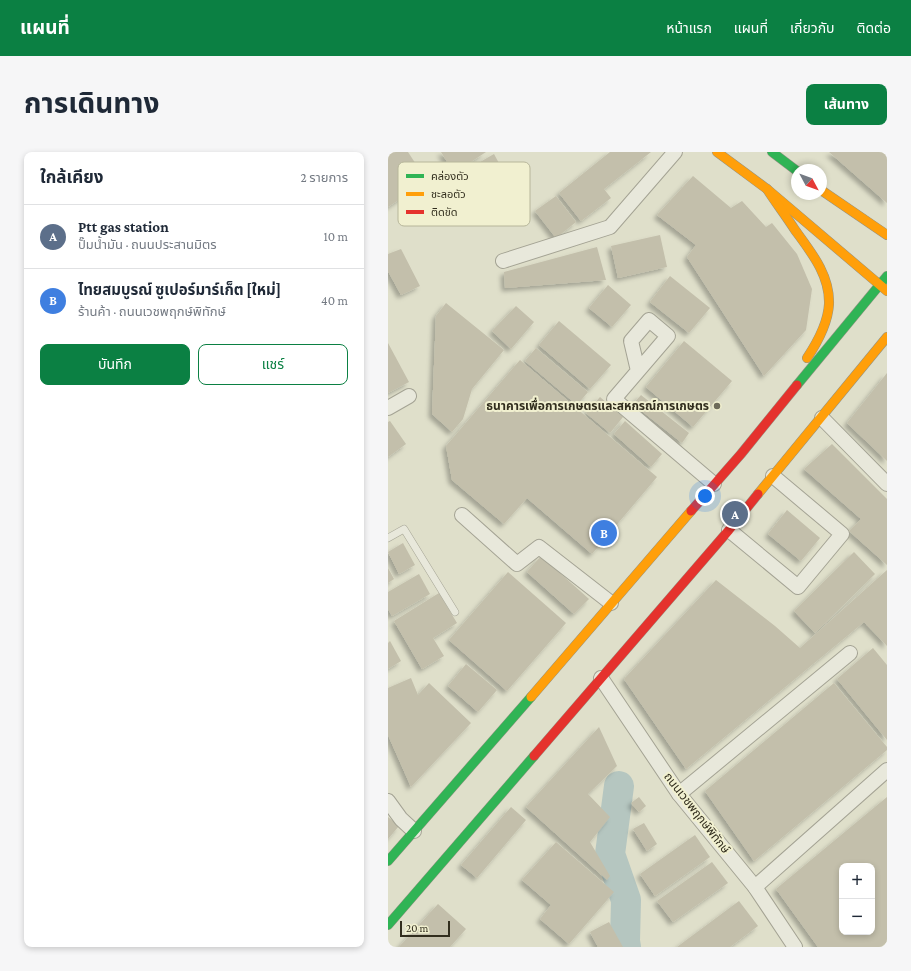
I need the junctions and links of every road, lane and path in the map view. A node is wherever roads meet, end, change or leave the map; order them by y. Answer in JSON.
{"nodes":[{"id":1,"x":675,"y":152,"type":"edge"},
{"id":2,"x":717,"y":152,"type":"edge"},
{"id":3,"x":772,"y":152,"type":"edge"},
{"id":4,"x":791,"y":166,"type":"edge"},
{"id":5,"x":767,"y":189,"type":"junction"},
{"id":6,"x":827,"y":194,"type":"edge"},
{"id":7,"x":868,"y":221,"type":"junction"},
{"id":8,"x":887,"y":229,"type":"edge"},
{"id":9,"x":887,"y":235,"type":"edge"},
{"id":10,"x":503,"y":261,"type":"dead end"},
{"id":11,"x":887,"y":276,"type":"edge"},
{"id":12,"x":879,"y":285,"type":"junction"},
{"id":13,"x":887,"y":291,"type":"edge"},
{"id":14,"x":887,"y":337,"type":"edge"},
{"id":15,"x":638,"y":371,"type":"dead end"},
{"id":16,"x":409,"y":396,"type":"dead end"},
{"id":17,"x":388,"y":408,"type":"edge"},
{"id":18,"x":822,"y":418,"type":"junction"},
{"id":19,"x":741,"y":454,"type":"junction"},
{"id":20,"x":773,"y":476,"type":"junction"},
{"id":21,"x":714,"y":484,"type":"junction"},
{"id":22,"x":887,"y":484,"type":"edge"},
{"id":23,"x":462,"y":515,"type":"dead end"},
{"id":24,"x":730,"y":530,"type":"junction"},
{"id":25,"x":388,"y":538,"type":"edge"},
{"id":26,"x":611,"y":603,"type":"junction"},
{"id":27,"x":455,"y":612,"type":"dead end"},
{"id":28,"x":850,"y":653,"type":"dead end"},
{"id":29,"x":601,"y":678,"type":"junction"},
{"id":30,"x":887,"y":770,"type":"edge"},
{"id":31,"x":679,"y":794,"type":"junction"},
{"id":32,"x":388,"y":801,"type":"edge"},
{"id":33,"x":414,"y":831,"type":"junction"},
{"id":34,"x":388,"y":861,"type":"edge"},
{"id":35,"x":755,"y":887,"type":"junction"},
{"id":36,"x":388,"y":925,"type":"edge"},
{"id":37,"x":795,"y":947,"type":"edge"}],
"edges":[{"from":1,"to":10,"type":"street"},
{"from":2,"to":5,"type":"main road"},
{"from":3,"to":4,"type":"main road"},
{"from":5,"to":12,"type":"main road"},
{"from":5,"to":19,"type":"main road"},
{"from":6,"to":7,"type":"main road"},
{"from":7,"to":8,"type":"main road"},
{"from":7,"to":9,"type":"main road"},
{"from":11,"to":12,"type":"main road"},
{"from":12,"to":13,"type":"main road"},
{"from":12,"to":19,"type":"main road"},
{"from":14,"to":18,"type":"main road"},
{"from":15,"to":21,"type":"street"},
{"from":16,"to":17,"type":"street"},
{"from":18,"to":20,"type":"main road"},
{"from":18,"to":22,"type":"street"},
{"from":19,"to":21,"type":"main road"},
{"from":20,"to":24,"type":"main road"},
{"from":20,"to":24,"type":"street"},
{"from":21,"to":26,"type":"main road"},
{"from":23,"to":26,"type":"street"},
{"from":24,"to":29,"type":"main road"},
{"from":25,"to":27,"type":"lane"},
{"from":26,"to":33,"type":"main road"},
{"from":28,"to":31,"type":"street"},
{"from":29,"to":31,"type":"street","name":"ถนนเวชพฤกษ์พิทักษ์"},
{"from":29,"to":36,"type":"main road"},
{"from":30,"to":35,"type":"street"},
{"from":31,"to":35,"type":"street","name":"ถนนเวชพฤกษ์พิทักษ์"},
{"from":32,"to":33,"type":"street"},
{"from":33,"to":34,"type":"main road"},
{"from":35,"to":37,"type":"street","name":"ถนนเวชพฤกษ์พิทักษ์"}]}
